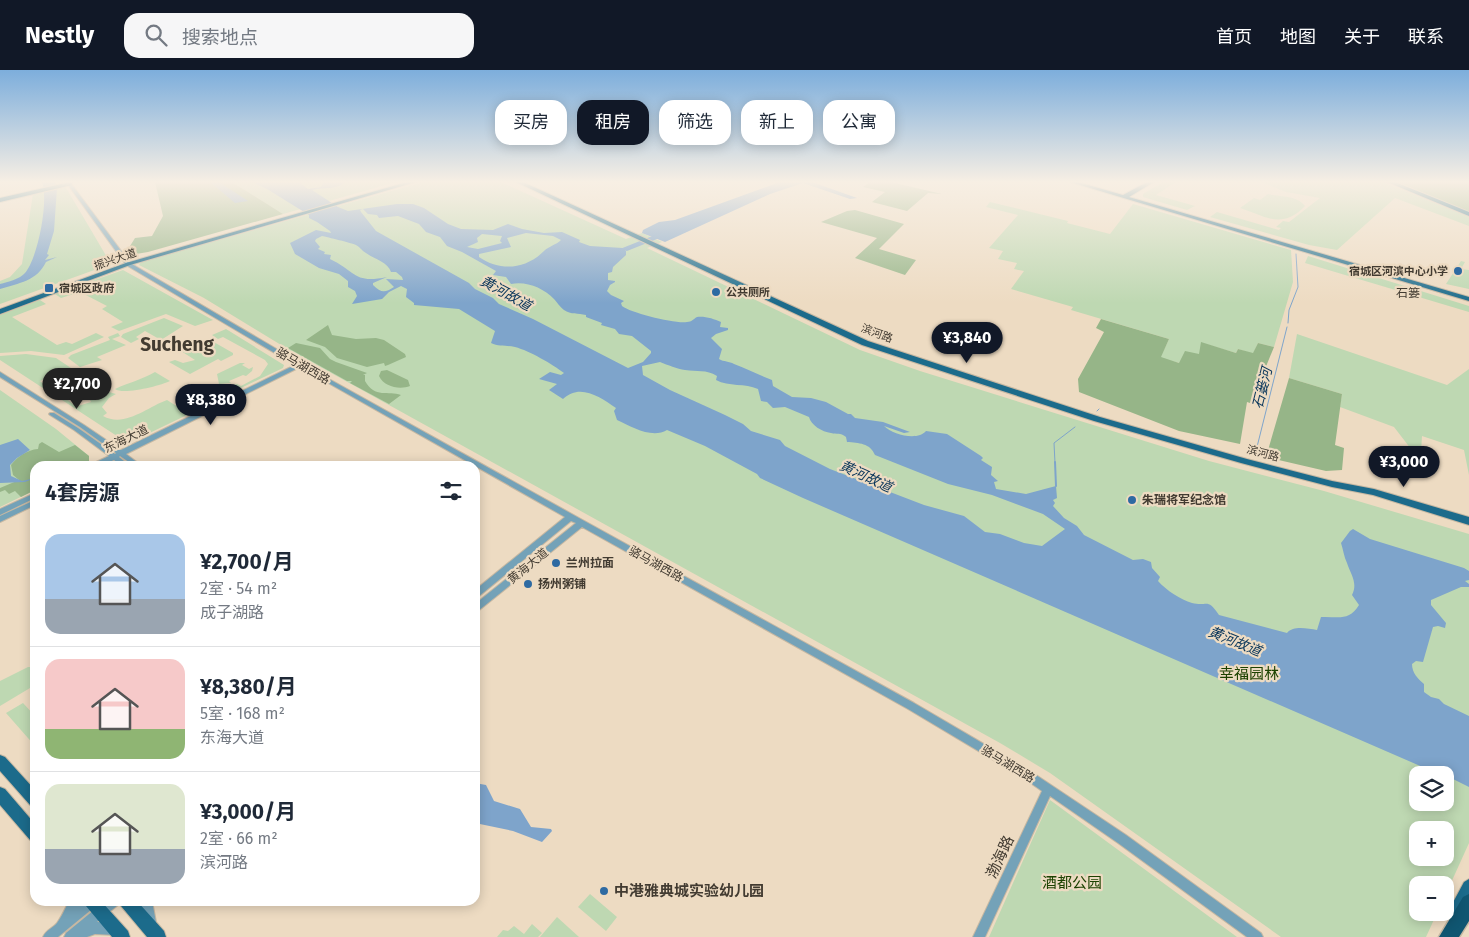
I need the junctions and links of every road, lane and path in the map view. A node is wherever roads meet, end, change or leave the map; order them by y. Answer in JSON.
{"nodes":[{"id":1,"x":95,"y":222,"type":"edge"},
{"id":2,"x":266,"y":222,"type":"edge"},
{"id":3,"x":607,"y":222,"type":"edge"},
{"id":4,"x":1214,"y":222,"type":"edge"},
{"id":5,"x":1218,"y":222,"type":"edge"},
{"id":6,"x":126,"y":263,"type":"junction"},
{"id":7,"x":1469,"y":295,"type":"edge"},
{"id":8,"x":1469,"y":299,"type":"edge"},
{"id":9,"x":0,"y":310,"type":"edge"},
{"id":10,"x":303,"y":366,"type":"junction"},
{"id":11,"x":0,"y":374,"type":"edge"},
{"id":12,"x":0,"y":380,"type":"edge"},
{"id":13,"x":120,"y":457,"type":"junction"},
{"id":14,"x":109,"y":461,"type":"edge"},
{"id":15,"x":114,"y":461,"type":"edge"},
{"id":16,"x":123,"y":461,"type":"edge"},
{"id":17,"x":128,"y":461,"type":"edge"},
{"id":18,"x":472,"y":461,"type":"edge"},
{"id":19,"x":480,"y":466,"type":"edge"},
{"id":20,"x":1332,"y":484,"type":"junction"},
{"id":21,"x":30,"y":498,"type":"edge"},
{"id":22,"x":30,"y":504,"type":"edge"},
{"id":23,"x":0,"y":512,"type":"edge"},
{"id":24,"x":571,"y":517,"type":"junction"},
{"id":25,"x":0,"y":519,"type":"edge"},
{"id":26,"x":1469,"y":521,"type":"edge"},
{"id":27,"x":581,"y":523,"type":"junction"},
{"id":28,"x":1469,"y":526,"type":"edge"},
{"id":29,"x":480,"y":591,"type":"edge"},
{"id":30,"x":480,"y":605,"type":"edge"},
{"id":31,"x":0,"y":760,"type":"edge"},
{"id":32,"x":1048,"y":790,"type":"junction"},
{"id":33,"x":0,"y":794,"type":"edge"},
{"id":34,"x":30,"y":794,"type":"edge"},
{"id":35,"x":30,"y":829,"type":"edge"},
{"id":36,"x":1469,"y":887,"type":"edge"},
{"id":37,"x":1469,"y":903,"type":"edge"},
{"id":38,"x":73,"y":906,"type":"edge"},
{"id":39,"x":91,"y":906,"type":"edge"},
{"id":40,"x":93,"y":906,"type":"edge"},
{"id":41,"x":96,"y":906,"type":"edge"},
{"id":42,"x":130,"y":906,"type":"edge"},
{"id":43,"x":147,"y":906,"type":"edge"},
{"id":44,"x":119,"y":933,"type":"edge"},
{"id":45,"x":53,"y":934,"type":"edge"},
{"id":46,"x":153,"y":934,"type":"edge"},
{"id":47,"x":72,"y":937,"type":"edge"},
{"id":48,"x":979,"y":937,"type":"edge"},
{"id":49,"x":1258,"y":937,"type":"edge"},
{"id":50,"x":1439,"y":937,"type":"edge"},
{"id":51,"x":1448,"y":937,"type":"edge"}],
"edges":[{"from":1,"to":6,"type":"street","name":"骆马湖西路"},
{"from":2,"to":6,"type":"main road","name":"振兴大道"},
{"from":3,"to":20,"type":"main road","name":"滨河路"},
{"from":4,"to":8,"type":"main road"},
{"from":5,"to":7,"type":"main road"},
{"from":6,"to":9,"type":"main road","name":"振兴大道"},
{"from":6,"to":10,"type":"street","name":"骆马湖西路"},
{"from":10,"to":13,"type":"street","name":"东海大道"},
{"from":10,"to":18,"type":"street","name":"骆马湖西路"},
{"from":11,"to":13,"type":"street"},
{"from":12,"to":13,"type":"street"},
{"from":13,"to":14,"type":"street","name":"东海大道"},
{"from":13,"to":15,"type":"street","name":"东海大道"},
{"from":13,"to":16,"type":"street"},
{"from":13,"to":17,"type":"street"},
{"from":19,"to":24,"type":"street","name":"骆马湖西路"},
{"from":20,"to":26,"type":"main road","name":"滨河路"},
{"from":20,"to":28,"type":"main road","name":"滨河路"},
{"from":21,"to":23,"type":"street"},
{"from":22,"to":25,"type":"street"},
{"from":24,"to":27,"type":"street","name":"骆马湖西路"},
{"from":24,"to":29,"type":"street","name":"黄海大道"},
{"from":27,"to":30,"type":"street","name":"黄海大道"},
{"from":27,"to":32,"type":"street","name":"骆马湖西路"},
{"from":31,"to":34,"type":"main road"},
{"from":32,"to":48,"type":"street","name":"渤海路"},
{"from":32,"to":49,"type":"street","name":"骆马湖西路"},
{"from":33,"to":35,"type":"main road"},
{"from":36,"to":50,"type":"main road"},
{"from":37,"to":51,"type":"highway"},
{"from":38,"to":45,"type":"street"},
{"from":39,"to":45,"type":"street"},
{"from":40,"to":47,"type":"street"},
{"from":41,"to":44,"type":"main road"},
{"from":42,"to":46,"type":"main road"},
{"from":43,"to":46,"type":"street"},
{"from":44,"to":47,"type":"street"}]}
